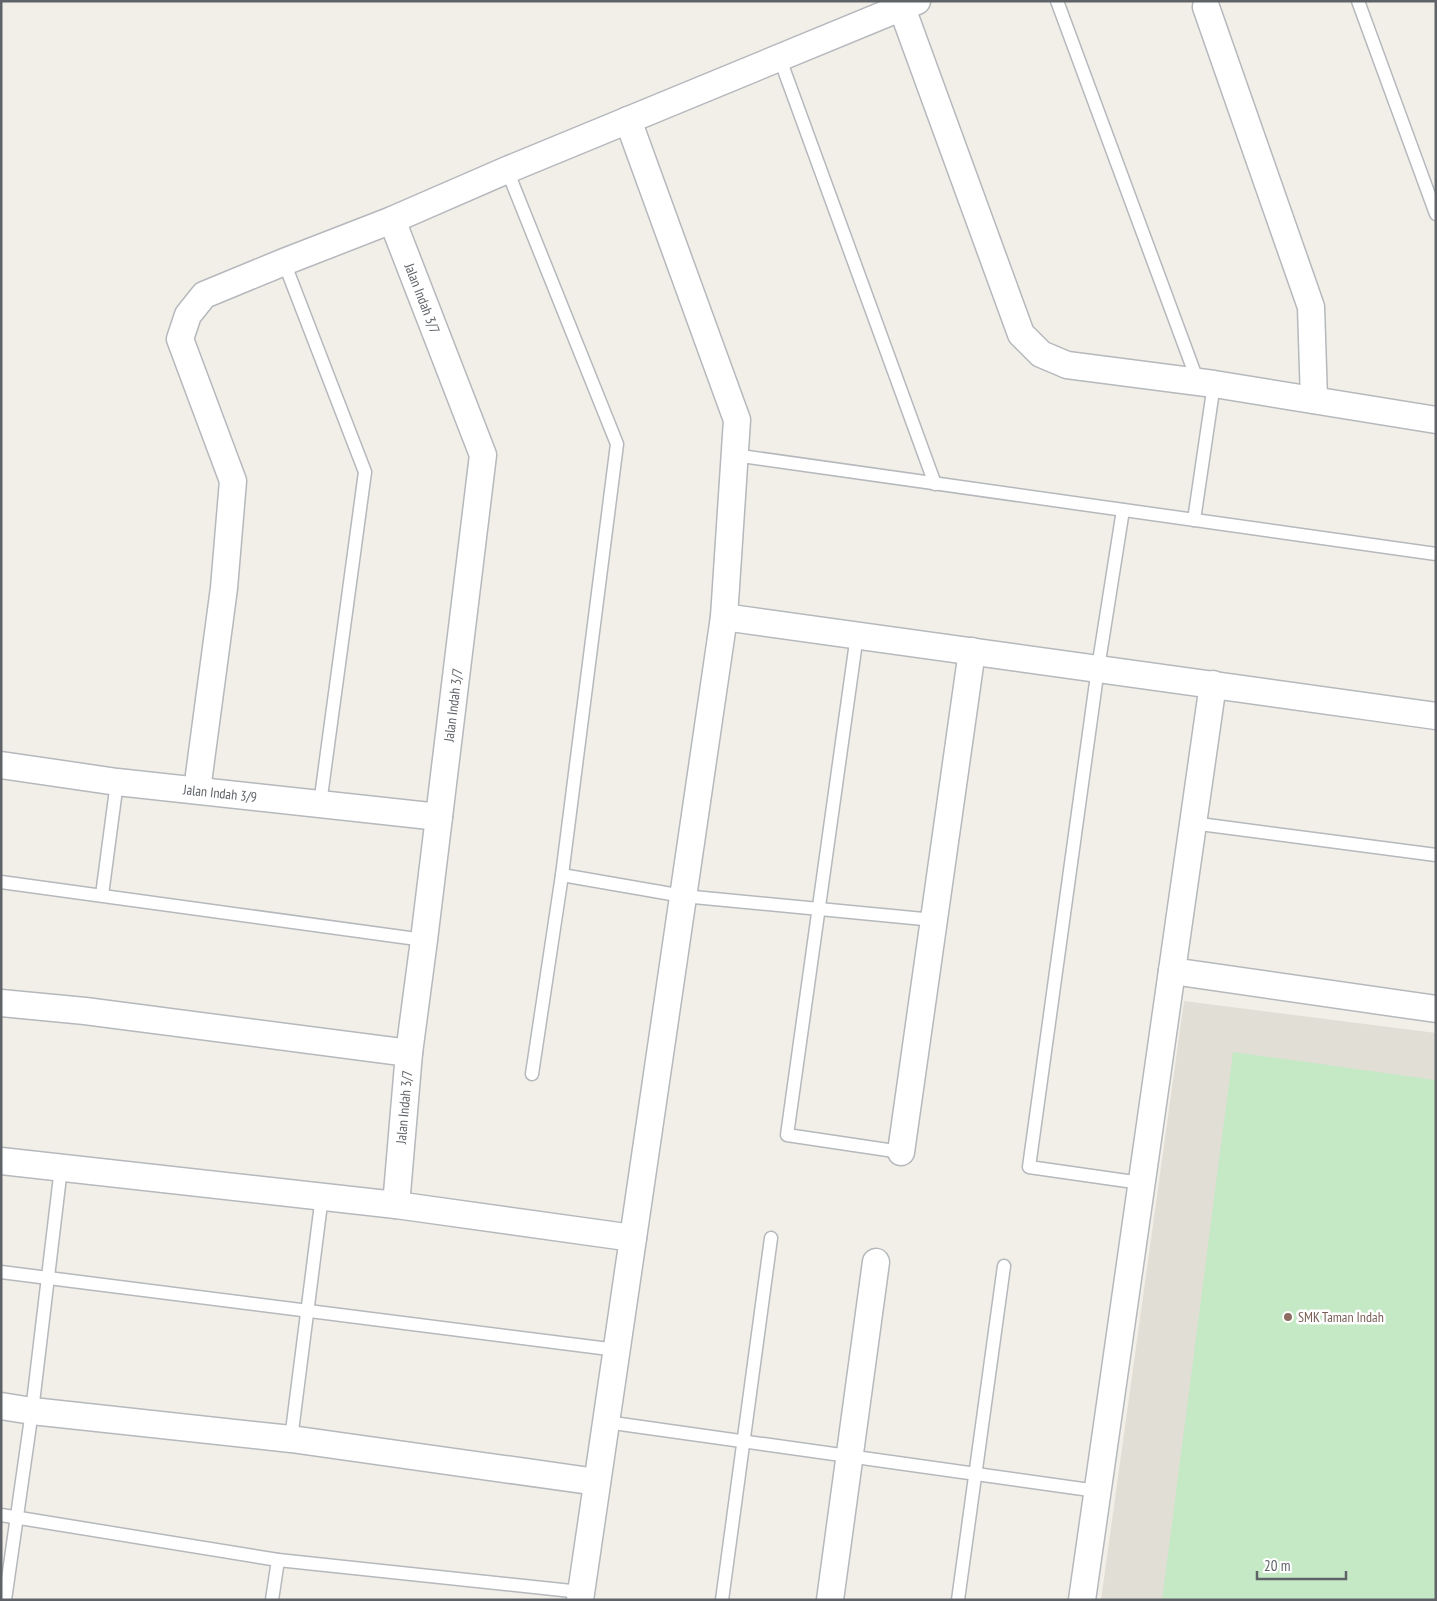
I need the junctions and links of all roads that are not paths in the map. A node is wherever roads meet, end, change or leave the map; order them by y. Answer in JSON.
{"nodes":[{"id":1,"x":1056,"y":1,"type":"edge"},
{"id":2,"x":1358,"y":1,"type":"edge"},
{"id":3,"x":909,"y":4,"type":"edge"},
{"id":4,"x":1206,"y":7,"type":"dead end"},
{"id":5,"x":780,"y":59,"type":"junction"},
{"id":6,"x":628,"y":120,"type":"junction"},
{"id":7,"x":507,"y":170,"type":"junction"},
{"id":8,"x":1436,"y":214,"type":"edge"},
{"id":9,"x":392,"y":220,"type":"junction"},
{"id":10,"x":284,"y":262,"type":"junction"},
{"id":11,"x":1206,"y":383,"type":"junction"},
{"id":12,"x":1314,"y":400,"type":"junction"},
{"id":13,"x":1436,"y":420,"type":"edge"},
{"id":14,"x":734,"y":455,"type":"junction"},
{"id":15,"x":935,"y":484,"type":"junction"},
{"id":16,"x":1123,"y":510,"type":"junction"},
{"id":17,"x":1194,"y":520,"type":"junction"},
{"id":18,"x":1436,"y":554,"type":"edge"},
{"id":19,"x":724,"y":617,"type":"junction"},
{"id":20,"x":857,"y":635,"type":"junction"},
{"id":21,"x":972,"y":651,"type":"junction"},
{"id":22,"x":1098,"y":668,"type":"junction"},
{"id":23,"x":1212,"y":684,"type":"junction"},
{"id":24,"x":1436,"y":716,"type":"edge"},
{"id":25,"x":1,"y":765,"type":"edge"},
{"id":26,"x":117,"y":782,"type":"junction"},
{"id":27,"x":197,"y":790,"type":"junction"},
{"id":28,"x":320,"y":804,"type":"junction"},
{"id":29,"x":439,"y":817,"type":"junction"},
{"id":30,"x":1192,"y":823,"type":"junction"},
{"id":31,"x":1436,"y":855,"type":"edge"},
{"id":32,"x":562,"y":875,"type":"junction"},
{"id":33,"x":1,"y":882,"type":"edge"},
{"id":34,"x":102,"y":895,"type":"junction"},
{"id":35,"x":683,"y":896,"type":"junction"},
{"id":36,"x":818,"y":909,"type":"junction"},
{"id":37,"x":934,"y":920,"type":"junction"},
{"id":38,"x":424,"y":940,"type":"junction"},
{"id":39,"x":1172,"y":971,"type":"junction"},
{"id":40,"x":1,"y":1003,"type":"edge"},
{"id":41,"x":1436,"y":1010,"type":"edge"},
{"id":42,"x":409,"y":1053,"type":"junction"},
{"id":43,"x":532,"y":1074,"type":"dead end"},
{"id":44,"x":901,"y":1152,"type":"joint"},
{"id":45,"x":1,"y":1161,"type":"edge"},
{"id":46,"x":60,"y":1168,"type":"junction"},
{"id":47,"x":1141,"y":1183,"type":"junction"},
{"id":48,"x":322,"y":1196,"type":"junction"},
{"id":49,"x":396,"y":1205,"type":"junction"},
{"id":50,"x":633,"y":1238,"type":"junction"},
{"id":51,"x":771,"y":1238,"type":"dead end"},
{"id":52,"x":876,"y":1262,"type":"dead end"},
{"id":53,"x":1004,"y":1266,"type":"dead end"},
{"id":54,"x":1,"y":1272,"type":"edge"},
{"id":55,"x":46,"y":1278,"type":"junction"},
{"id":56,"x":306,"y":1310,"type":"junction"},
{"id":57,"x":617,"y":1350,"type":"junction"},
{"id":58,"x":1,"y":1406,"type":"edge"},
{"id":59,"x":32,"y":1411,"type":"junction"},
{"id":60,"x":606,"y":1422,"type":"junction"},
{"id":61,"x":291,"y":1439,"type":"junction"},
{"id":62,"x":743,"y":1441,"type":"junction"},
{"id":63,"x":850,"y":1456,"type":"junction"},
{"id":64,"x":976,"y":1474,"type":"junction"},
{"id":65,"x":598,"y":1482,"type":"junction"},
{"id":66,"x":1097,"y":1491,"type":"junction"},
{"id":67,"x":1,"y":1515,"type":"edge"},
{"id":68,"x":17,"y":1517,"type":"junction"},
{"id":69,"x":278,"y":1560,"type":"junction"},
{"id":70,"x":581,"y":1596,"type":"edge"},
{"id":71,"x":5,"y":1600,"type":"edge"},
{"id":72,"x":272,"y":1600,"type":"edge"},
{"id":73,"x":722,"y":1600,"type":"edge"},
{"id":74,"x":830,"y":1600,"type":"edge"},
{"id":75,"x":958,"y":1600,"type":"edge"},
{"id":76,"x":1082,"y":1600,"type":"edge"}],
"edges":[{"from":1,"to":11,"type":"lane"},
{"from":2,"to":8,"type":"lane"},
{"from":3,"to":5,"type":"street"},
{"from":3,"to":11,"type":"street"},
{"from":4,"to":12,"type":"street"},
{"from":5,"to":6,"type":"street"},
{"from":5,"to":15,"type":"lane"},
{"from":6,"to":7,"type":"street"},
{"from":6,"to":14,"type":"street"},
{"from":7,"to":9,"type":"street"},
{"from":7,"to":32,"type":"lane"},
{"from":9,"to":10,"type":"street"},
{"from":9,"to":29,"type":"street","name":"Jalan Indah 3/7"},
{"from":10,"to":27,"type":"street"},
{"from":10,"to":28,"type":"lane"},
{"from":11,"to":12,"type":"street"},
{"from":11,"to":17,"type":"lane"},
{"from":12,"to":13,"type":"street"},
{"from":14,"to":15,"type":"lane"},
{"from":14,"to":19,"type":"street"},
{"from":15,"to":16,"type":"lane"},
{"from":16,"to":17,"type":"lane"},
{"from":16,"to":22,"type":"lane"},
{"from":17,"to":18,"type":"lane"},
{"from":19,"to":20,"type":"street"},
{"from":19,"to":35,"type":"street"},
{"from":20,"to":21,"type":"street"},
{"from":20,"to":36,"type":"lane"},
{"from":21,"to":22,"type":"street"},
{"from":21,"to":37,"type":"street"},
{"from":22,"to":23,"type":"street"},
{"from":22,"to":47,"type":"lane"},
{"from":23,"to":24,"type":"street"},
{"from":23,"to":30,"type":"street"},
{"from":25,"to":26,"type":"street","name":"Jalan Indah 3/9"},
{"from":26,"to":27,"type":"street","name":"Jalan Indah 3/9"},
{"from":26,"to":34,"type":"lane"},
{"from":27,"to":28,"type":"street","name":"Jalan Indah 3/9"},
{"from":28,"to":29,"type":"street","name":"Jalan Indah 3/9"},
{"from":29,"to":38,"type":"street","name":"Jalan Indah 3/7"},
{"from":30,"to":31,"type":"lane"},
{"from":30,"to":39,"type":"street"},
{"from":32,"to":35,"type":"lane"},
{"from":32,"to":43,"type":"lane"},
{"from":33,"to":34,"type":"lane"},
{"from":34,"to":38,"type":"lane"},
{"from":35,"to":36,"type":"lane"},
{"from":35,"to":50,"type":"street"},
{"from":36,"to":37,"type":"lane"},
{"from":36,"to":44,"type":"lane"},
{"from":37,"to":44,"type":"street"},
{"from":38,"to":42,"type":"street","name":"Jalan Indah 3/7"},
{"from":39,"to":41,"type":"street"},
{"from":39,"to":47,"type":"street"},
{"from":40,"to":42,"type":"street"},
{"from":42,"to":49,"type":"street","name":"Jalan Indah 3/7"},
{"from":45,"to":46,"type":"street"},
{"from":46,"to":48,"type":"street"},
{"from":46,"to":55,"type":"lane"},
{"from":47,"to":66,"type":"street"},
{"from":48,"to":49,"type":"street"},
{"from":48,"to":56,"type":"lane"},
{"from":49,"to":50,"type":"street"},
{"from":50,"to":57,"type":"street"},
{"from":51,"to":62,"type":"lane"},
{"from":52,"to":63,"type":"street"},
{"from":53,"to":64,"type":"lane"},
{"from":54,"to":55,"type":"lane"},
{"from":55,"to":56,"type":"lane"},
{"from":55,"to":59,"type":"lane"},
{"from":56,"to":57,"type":"lane"},
{"from":56,"to":61,"type":"lane"},
{"from":57,"to":60,"type":"street"},
{"from":58,"to":59,"type":"street"},
{"from":59,"to":61,"type":"street"},
{"from":59,"to":68,"type":"lane"},
{"from":60,"to":62,"type":"lane"},
{"from":60,"to":65,"type":"street"},
{"from":61,"to":65,"type":"street"},
{"from":62,"to":63,"type":"lane"},
{"from":62,"to":73,"type":"lane"},
{"from":63,"to":64,"type":"lane"},
{"from":63,"to":74,"type":"street"},
{"from":64,"to":66,"type":"lane"},
{"from":64,"to":75,"type":"lane"},
{"from":65,"to":70,"type":"street"},
{"from":66,"to":76,"type":"street"},
{"from":67,"to":68,"type":"lane"},
{"from":68,"to":69,"type":"lane"},
{"from":68,"to":71,"type":"lane"},
{"from":69,"to":70,"type":"lane"},
{"from":69,"to":72,"type":"lane"}]}
